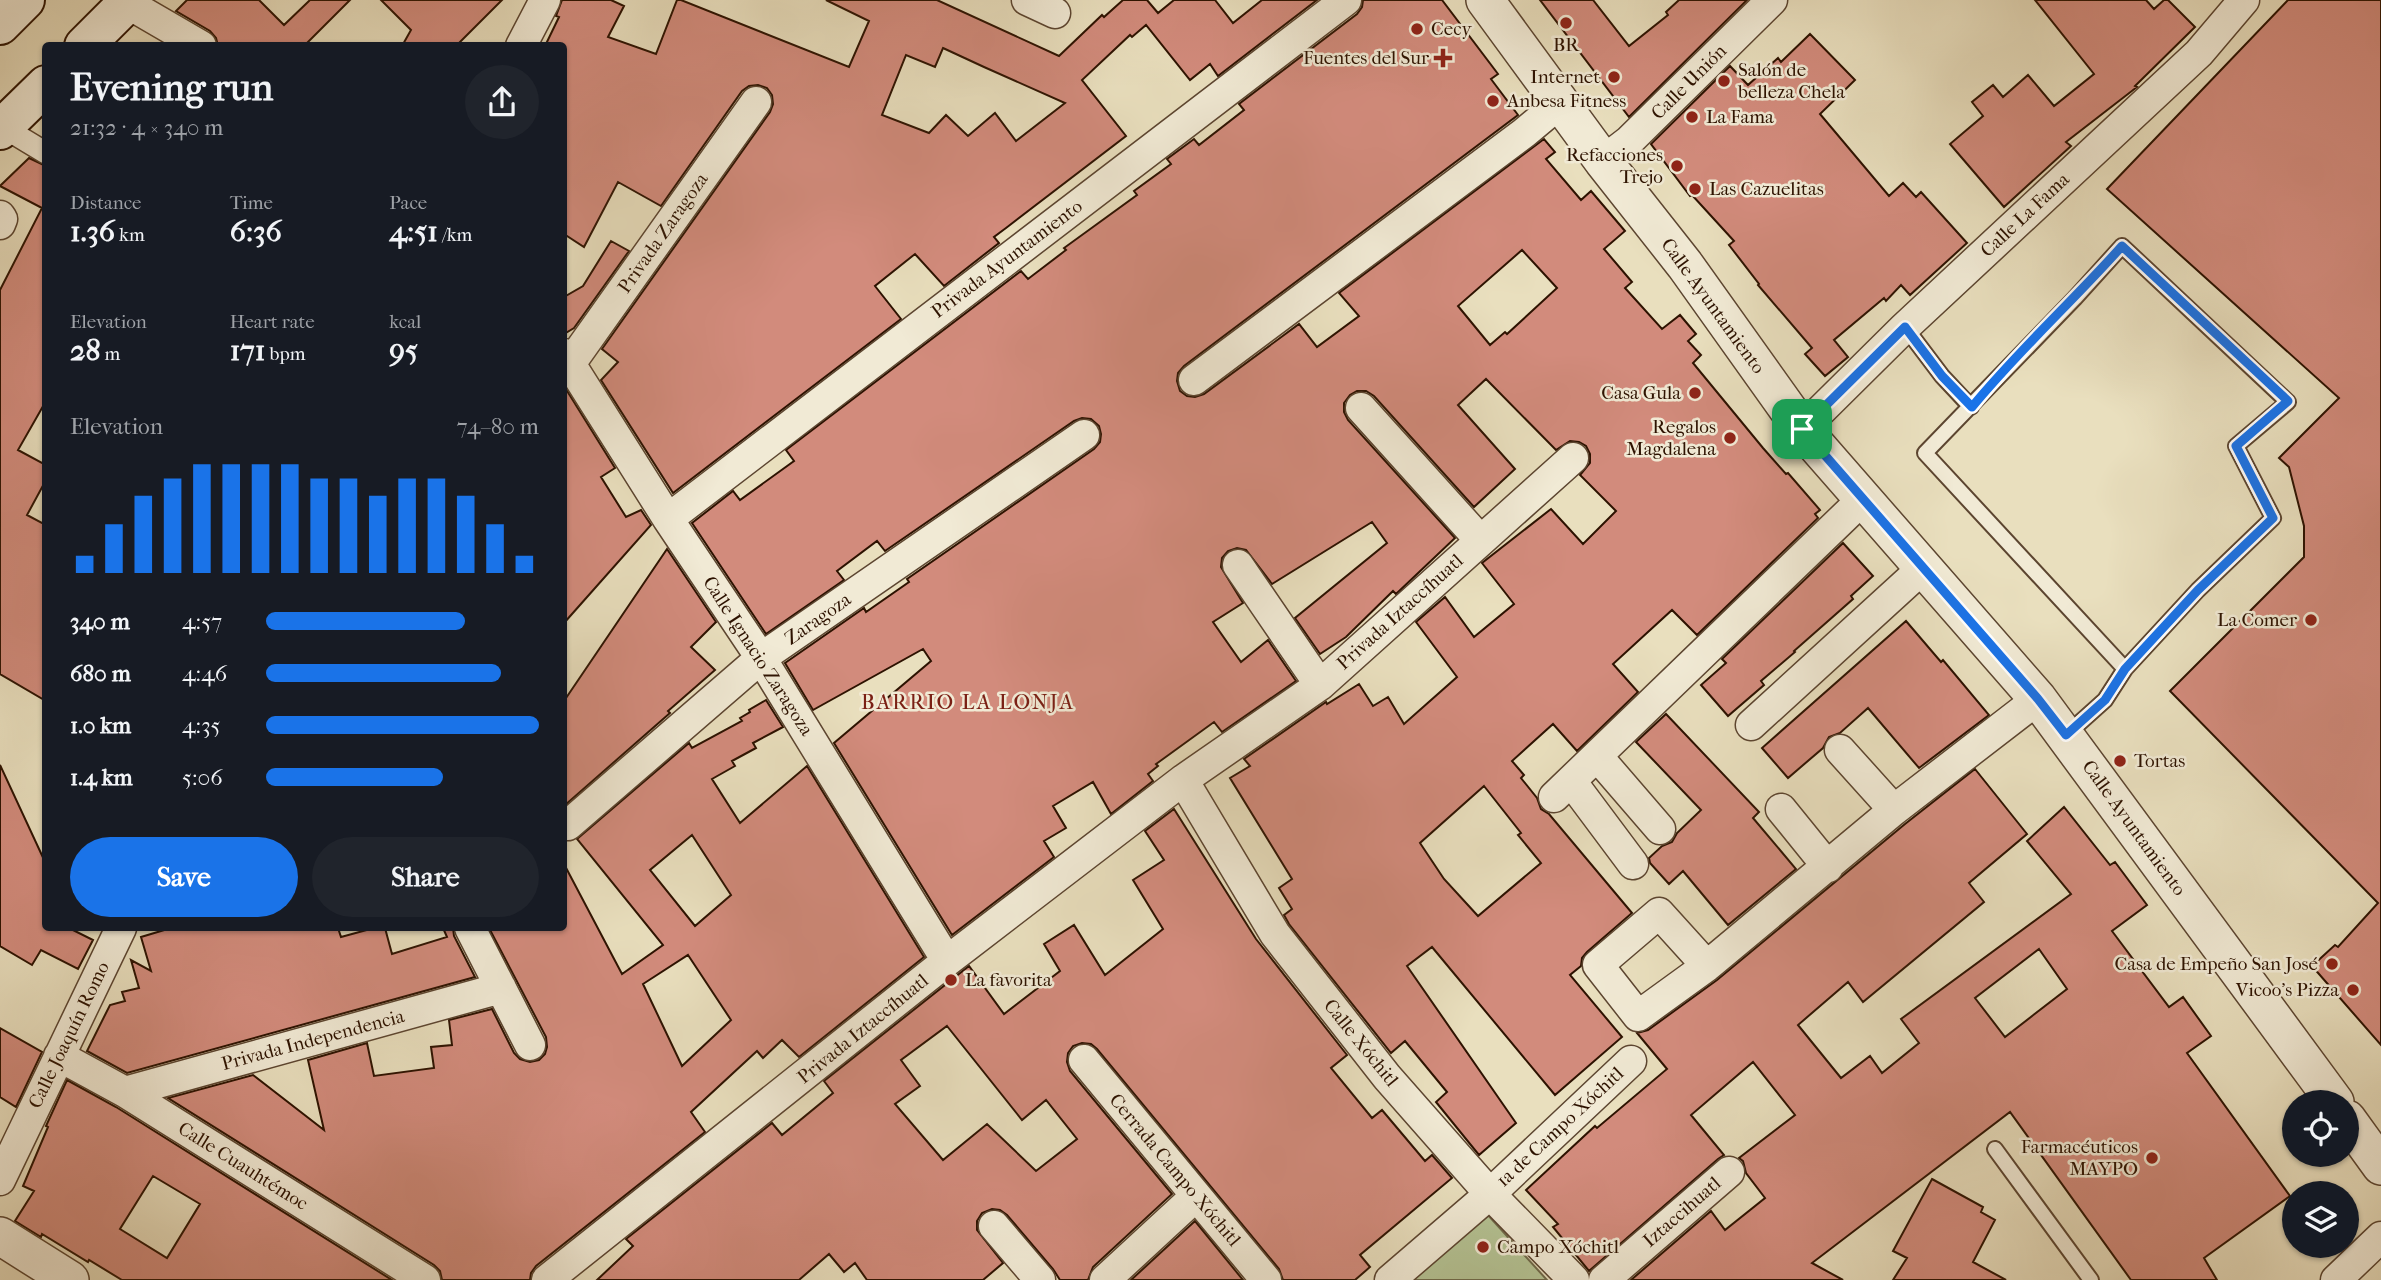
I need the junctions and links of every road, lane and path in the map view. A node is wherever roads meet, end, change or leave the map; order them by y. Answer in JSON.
{"nodes":[{"id":1,"x":25,"y":0,"type":"edge"},
{"id":2,"x":545,"y":0,"type":"edge"},
{"id":3,"x":1027,"y":0,"type":"edge"},
{"id":4,"x":1346,"y":0,"type":"edge"},
{"id":5,"x":1485,"y":0,"type":"edge"},
{"id":6,"x":1772,"y":0,"type":"edge"},
{"id":7,"x":2244,"y":0,"type":"edge"},
{"id":8,"x":128,"y":2,"type":"edge"},
{"id":9,"x":1055,"y":13,"type":"dead end"},
{"id":10,"x":0,"y":25,"type":"edge"},
{"id":11,"x":89,"y":42,"type":"edge"},
{"id":12,"x":194,"y":42,"type":"edge"},
{"id":13,"x":524,"y":42,"type":"edge"},
{"id":14,"x":42,"y":89,"type":"edge"},
{"id":15,"x":756,"y":102,"type":"dead end"},
{"id":16,"x":1561,"y":102,"type":"junction"},
{"id":17,"x":1,"y":129,"type":"edge"},
{"id":18,"x":42,"y":151,"type":"edge"},
{"id":19,"x":1603,"y":161,"type":"junction"},
{"id":20,"x":0,"y":216,"type":"edge"},
{"id":21,"x":0,"y":223,"type":"edge"},
{"id":22,"x":1905,"y":327,"type":"junction"},
{"id":23,"x":567,"y":359,"type":"edge"},
{"id":24,"x":1194,"y":380,"type":"dead end"},
{"id":25,"x":1972,"y":407,"type":"junction"},
{"id":26,"x":1361,"y":408,"type":"dead end"},
{"id":27,"x":1802,"y":429,"type":"junction"},
{"id":28,"x":1084,"y":435,"type":"dead end"},
{"id":29,"x":1573,"y":458,"type":"dead end"},
{"id":30,"x":1863,"y":499,"type":"junction"},
{"id":31,"x":668,"y":519,"type":"junction"},
{"id":32,"x":1480,"y":540,"type":"junction"},
{"id":33,"x":1238,"y":565,"type":"dead end"},
{"id":34,"x":1923,"y":568,"type":"junction"},
{"id":35,"x":761,"y":658,"type":"junction"},
{"id":36,"x":2125,"y":669,"type":"junction"},
{"id":37,"x":1320,"y":685,"type":"junction"},
{"id":38,"x":2038,"y":699,"type":"junction"},
{"id":39,"x":1751,"y":724,"type":"dead end"},
{"id":40,"x":2066,"y":735,"type":"junction"},
{"id":41,"x":1840,"y":750,"type":"dead end"},
{"id":42,"x":1597,"y":756,"type":"junction"},
{"id":43,"x":1183,"y":780,"type":"junction"},
{"id":44,"x":1781,"y":809,"type":"dead end"},
{"id":45,"x":1894,"y":810,"type":"junction"},
{"id":46,"x":568,"y":825,"type":"dead end"},
{"id":47,"x":1660,"y":829,"type":"dead end"},
{"id":48,"x":1633,"y":864,"type":"dead end"},
{"id":49,"x":1828,"y":867,"type":"junction"},
{"id":50,"x":120,"y":931,"type":"edge"},
{"id":51,"x":472,"y":931,"type":"edge"},
{"id":52,"x":947,"y":961,"type":"junction"},
{"id":53,"x":1707,"y":967,"type":"dead end"},
{"id":54,"x":500,"y":988,"type":"junction"},
{"id":55,"x":530,"y":1045,"type":"dead end"},
{"id":56,"x":59,"y":1056,"type":"junction"},
{"id":57,"x":1084,"y":1060,"type":"dead end"},
{"id":58,"x":1631,"y":1061,"type":"dead end"},
{"id":59,"x":2325,"y":1090,"type":"edge"},
{"id":60,"x":125,"y":1092,"type":"junction"},
{"id":61,"x":2359,"y":1136,"type":"edge"},
{"id":62,"x":1995,"y":1149,"type":"dead end"},
{"id":63,"x":2381,"y":1166,"type":"edge"},
{"id":64,"x":1729,"y":1172,"type":"dead end"},
{"id":65,"x":0,"y":1180,"type":"edge"},
{"id":66,"x":1490,"y":1194,"type":"junction"},
{"id":67,"x":1196,"y":1196,"type":"junction"},
{"id":68,"x":994,"y":1226,"type":"dead end"},
{"id":69,"x":0,"y":1237,"type":"edge"},
{"id":70,"x":2381,"y":1237,"type":"edge"},
{"id":71,"x":71,"y":1280,"type":"edge"},
{"id":72,"x":425,"y":1280,"type":"edge"},
{"id":73,"x":547,"y":1280,"type":"edge"},
{"id":74,"x":1040,"y":1280,"type":"edge"},
{"id":75,"x":1105,"y":1280,"type":"edge"},
{"id":76,"x":1266,"y":1280,"type":"edge"},
{"id":77,"x":1390,"y":1280,"type":"edge"},
{"id":78,"x":1574,"y":1280,"type":"edge"},
{"id":79,"x":1604,"y":1280,"type":"edge"},
{"id":80,"x":2091,"y":1280,"type":"edge"},
{"id":81,"x":2336,"y":1280,"type":"edge"}],
"edges":[{"from":1,"to":10,"type":"main road"},
{"from":2,"to":13,"type":"street"},
{"from":3,"to":9,"type":"street"},
{"from":4,"to":31,"type":"street","name":"Privada Ayuntamiento"},
{"from":5,"to":16,"type":"street","name":"Calle Ayuntamiento"},
{"from":6,"to":19,"type":"street","name":"Calle Unión"},
{"from":7,"to":22,"type":"street","name":"Calle La Fama"},
{"from":8,"to":11,"type":"main road"},
{"from":8,"to":12,"type":"street"},
{"from":14,"to":17,"type":"main road"},
{"from":15,"to":23,"type":"street","name":"Privada Zaragoza"},
{"from":16,"to":19,"type":"street","name":"Calle Ayuntamiento"},
{"from":16,"to":24,"type":"street"},
{"from":17,"to":18,"type":"street"},
{"from":19,"to":27,"type":"street","name":"Calle Ayuntamiento"},
{"from":20,"to":21,"type":"street"},
{"from":22,"to":25,"type":"lane"},
{"from":22,"to":27,"type":"street","name":"Calle La Fama"},
{"from":23,"to":31,"type":"street","name":"Calle Ignacio Zaragoza"},
{"from":25,"to":36,"type":"lane"},
{"from":25,"to":36,"type":"lane"},
{"from":26,"to":32,"type":"street","name":"Privada Iztaccíhuatl"},
{"from":27,"to":30,"type":"street","name":"Calle Ayuntamiento"},
{"from":28,"to":35,"type":"street","name":"Zaragoza"},
{"from":29,"to":32,"type":"street","name":"Privada Iztaccíhuatl"},
{"from":30,"to":34,"type":"street","name":"Calle Ayuntamiento"},
{"from":30,"to":42,"type":"street"},
{"from":31,"to":35,"type":"street","name":"Calle Ignacio Zaragoza"},
{"from":32,"to":37,"type":"street","name":"Privada Iztaccíhuatl"},
{"from":33,"to":37,"type":"street","name":"Privada Iztaccíhuatl"},
{"from":34,"to":38,"type":"street","name":"Calle Ayuntamiento"},
{"from":34,"to":39,"type":"street"},
{"from":35,"to":46,"type":"street","name":"Zaragoza"},
{"from":35,"to":52,"type":"street","name":"Calle Ignacio Zaragoza"},
{"from":36,"to":40,"type":"lane"},
{"from":37,"to":43,"type":"street","name":"Privada Iztaccíhuatl"},
{"from":38,"to":40,"type":"street","name":"Calle Ayuntamiento"},
{"from":38,"to":45,"type":"street"},
{"from":40,"to":59,"type":"street","name":"Calle Ayuntamiento"},
{"from":41,"to":45,"type":"street"},
{"from":42,"to":47,"type":"street"},
{"from":42,"to":48,"type":"street"},
{"from":43,"to":52,"type":"street","name":"Privada Iztaccíhuatl"},
{"from":43,"to":66,"type":"street","name":"Calle Xóchitl"},
{"from":44,"to":49,"type":"street"},
{"from":45,"to":49,"type":"street"},
{"from":49,"to":53,"type":"street"},
{"from":50,"to":56,"type":"street","name":"Calle Joaquín Romo"},
{"from":51,"to":54,"type":"street"},
{"from":52,"to":73,"type":"street","name":"Privada Iztaccíhuatl"},
{"from":54,"to":55,"type":"street"},
{"from":54,"to":60,"type":"street","name":"Privada Independencia"},
{"from":56,"to":60,"type":"street","name":"Calle Cuauhtémoc"},
{"from":56,"to":65,"type":"street","name":"Calle Joaquín Romo"},
{"from":57,"to":67,"type":"street","name":"Cerrada Campo Xóchitl"},
{"from":58,"to":66,"type":"street","name":"1a de Campo Xóchitl"},
{"from":60,"to":72,"type":"street","name":"Calle Cuauhtémoc"},
{"from":61,"to":63,"type":"street"},
{"from":62,"to":80,"type":"lane"},
{"from":64,"to":79,"type":"street","name":"Iztaccihuatl"},
{"from":66,"to":77,"type":"street","name":"1a de Campo Xóchitl"},
{"from":66,"to":78,"type":"street","name":"Calle Xóchitl"},
{"from":67,"to":75,"type":"street"},
{"from":67,"to":76,"type":"street","name":"Cerrada Campo Xóchitl"},
{"from":68,"to":74,"type":"street"},
{"from":69,"to":71,"type":"street"},
{"from":70,"to":81,"type":"street"}]}
